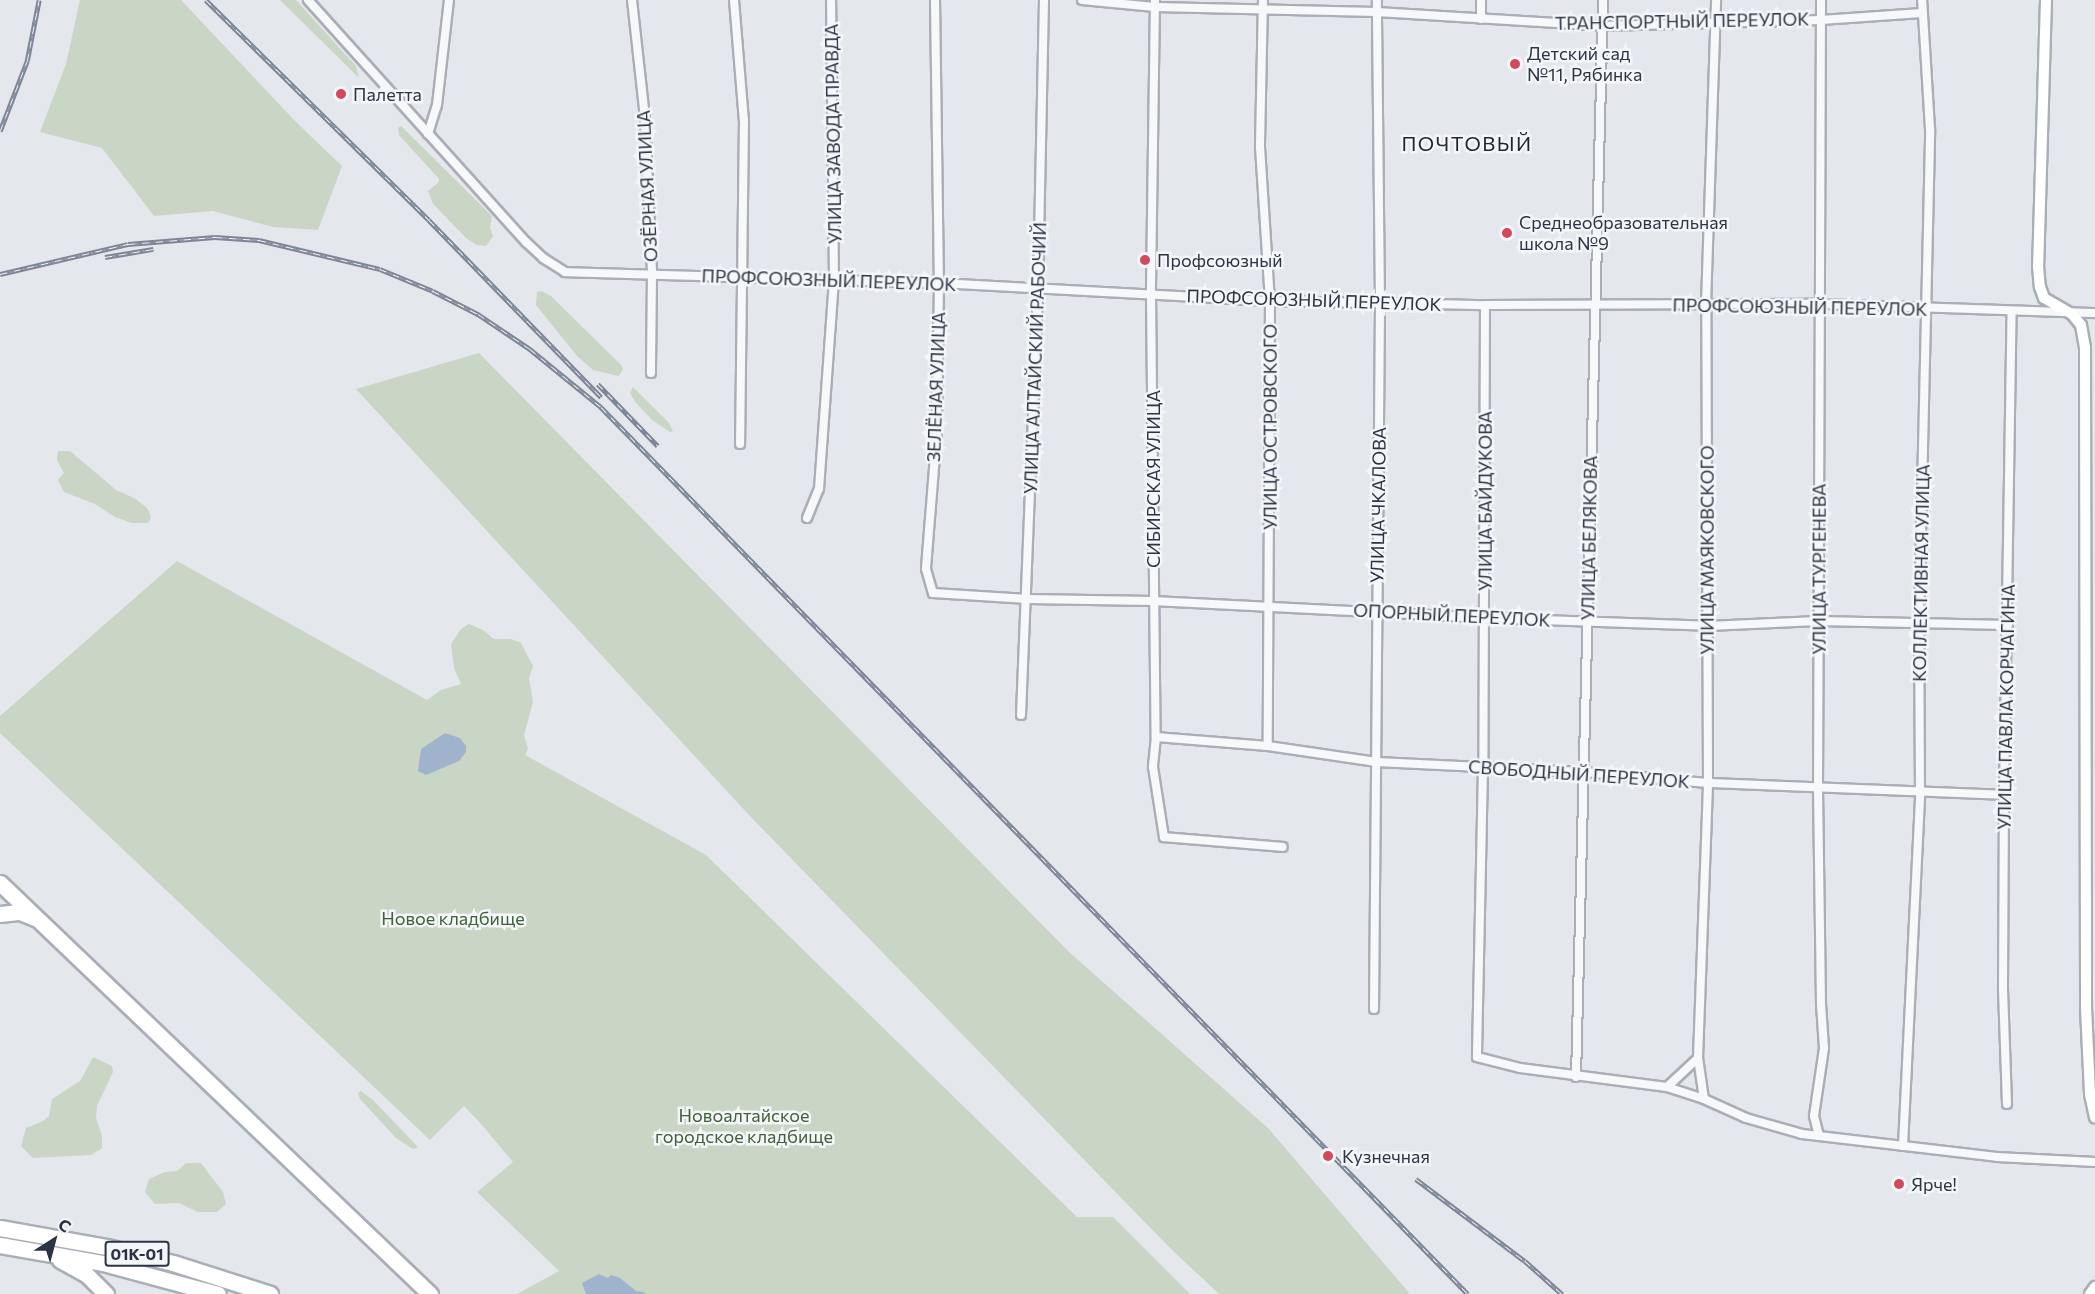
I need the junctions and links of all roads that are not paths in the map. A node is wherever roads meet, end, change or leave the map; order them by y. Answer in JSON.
{"nodes":[{"id":1,"x":308,"y":0,"type":"edge"},
{"id":2,"x":449,"y":0,"type":"edge"},
{"id":3,"x":632,"y":0,"type":"edge"},
{"id":4,"x":734,"y":0,"type":"edge"},
{"id":5,"x":831,"y":0,"type":"edge"},
{"id":6,"x":935,"y":0,"type":"edge"},
{"id":7,"x":1044,"y":0,"type":"edge"},
{"id":8,"x":1082,"y":0,"type":"edge"},
{"id":9,"x":1377,"y":0,"type":"edge"},
{"id":10,"x":1481,"y":0,"type":"edge"},
{"id":11,"x":1603,"y":0,"type":"edge"},
{"id":12,"x":1716,"y":0,"type":"edge"},
{"id":13,"x":1821,"y":0,"type":"edge"},
{"id":14,"x":1922,"y":0,"type":"edge"},
{"id":15,"x":2046,"y":0,"type":"edge"},
{"id":16,"x":1155,"y":3,"type":"edge"},
{"id":17,"x":1263,"y":4,"type":"edge"},
{"id":18,"x":1377,"y":12,"type":"junction"},
{"id":19,"x":1922,"y":13,"type":"junction"},
{"id":20,"x":1481,"y":19,"type":"junction"},
{"id":21,"x":1821,"y":20,"type":"junction"},
{"id":22,"x":1716,"y":23,"type":"junction"},
{"id":23,"x":1603,"y":26,"type":"junction"},
{"id":24,"x":428,"y":134,"type":"junction"},
{"id":25,"x":652,"y":274,"type":"junction"},
{"id":26,"x":743,"y":277,"type":"junction"},
{"id":27,"x":834,"y":279,"type":"junction"},
{"id":28,"x":939,"y":283,"type":"junction"},
{"id":29,"x":1038,"y":287,"type":"junction"},
{"id":30,"x":1151,"y":295,"type":"junction"},
{"id":31,"x":1270,"y":301,"type":"junction"},
{"id":32,"x":1380,"y":303,"type":"junction"},
{"id":33,"x":1820,"y":304,"type":"junction"},
{"id":34,"x":1485,"y":305,"type":"junction"},
{"id":35,"x":1595,"y":305,"type":"junction"},
{"id":36,"x":1706,"y":305,"type":"junction"},
{"id":37,"x":1924,"y":309,"type":"junction"},
{"id":38,"x":2012,"y":311,"type":"junction"},
{"id":39,"x":2072,"y":314,"type":"junction"},
{"id":40,"x":2095,"y":314,"type":"edge"},
{"id":41,"x":651,"y":373,"type":"dead end"},
{"id":42,"x":740,"y":444,"type":"dead end"},
{"id":43,"x":807,"y":518,"type":"dead end"},
{"id":44,"x":933,"y":593,"type":"joint"},
{"id":45,"x":1028,"y":599,"type":"junction"},
{"id":46,"x":1153,"y":601,"type":"junction"},
{"id":47,"x":1269,"y":606,"type":"junction"},
{"id":48,"x":1377,"y":612,"type":"junction"},
{"id":49,"x":1484,"y":618,"type":"junction"},
{"id":50,"x":1587,"y":621,"type":"junction"},
{"id":51,"x":1818,"y":621,"type":"junction"},
{"id":52,"x":1919,"y":624,"type":"junction"},
{"id":53,"x":2008,"y":625,"type":"junction"},
{"id":54,"x":1708,"y":626,"type":"junction"},
{"id":55,"x":1021,"y":715,"type":"dead end"},
{"id":56,"x":1156,"y":737,"type":"junction"},
{"id":57,"x":1268,"y":746,"type":"junction"},
{"id":58,"x":1377,"y":762,"type":"junction"},
{"id":59,"x":1483,"y":768,"type":"junction"},
{"id":60,"x":1584,"y":772,"type":"junction"},
{"id":61,"x":1708,"y":783,"type":"junction"},
{"id":62,"x":1818,"y":789,"type":"junction"},
{"id":63,"x":1920,"y":793,"type":"junction"},
{"id":64,"x":2004,"y":795,"type":"junction"},
{"id":65,"x":1282,"y":847,"type":"dead end"},
{"id":66,"x":0,"y":883,"type":"edge"},
{"id":67,"x":0,"y":914,"type":"edge"},
{"id":68,"x":45,"y":925,"type":"junction"},
{"id":69,"x":1374,"y":1009,"type":"dead end"},
{"id":70,"x":1698,"y":1058,"type":"junction"},
{"id":71,"x":1576,"y":1077,"type":"junction"},
{"id":72,"x":1667,"y":1087,"type":"junction"},
{"id":73,"x":1704,"y":1099,"type":"junction"},
{"id":74,"x":2007,"y":1104,"type":"dead end"},
{"id":75,"x":2095,"y":1117,"type":"edge"},
{"id":76,"x":1819,"y":1136,"type":"junction"},
{"id":77,"x":1903,"y":1146,"type":"junction"},
{"id":78,"x":2095,"y":1162,"type":"edge"},
{"id":79,"x":0,"y":1228,"type":"edge"},
{"id":80,"x":0,"y":1245,"type":"edge"},
{"id":81,"x":35,"y":1249,"type":"junction"},
{"id":82,"x":2095,"y":1287,"type":"edge"},
{"id":83,"x":106,"y":1294,"type":"edge"},
{"id":84,"x":218,"y":1294,"type":"edge"},
{"id":85,"x":270,"y":1294,"type":"edge"},
{"id":86,"x":430,"y":1294,"type":"edge"},
{"id":87,"x":2090,"y":1294,"type":"edge"}],
"edges":[{"from":1,"to":24,"type":"street"},
{"from":2,"to":24,"type":"street"},
{"from":3,"to":25,"type":"street","name":"ОЗЁРНАЯ УЛИЦА"},
{"from":4,"to":26,"type":"street"},
{"from":5,"to":27,"type":"street","name":"УЛИЦА ЗАВОДА ПРАВДА"},
{"from":6,"to":28,"type":"street","name":"ЗЕЛЁНАЯ УЛИЦА"},
{"from":7,"to":29,"type":"street","name":"УЛИЦА АЛТАЙСКИЙ РАБОЧИЙ"},
{"from":8,"to":16,"type":"street","name":"ТРАНСПОРТНЫЙ ПЕРЕУЛОК"},
{"from":9,"to":18,"type":"street","name":"УЛИЦА ЧКАЛОВА"},
{"from":10,"to":20,"type":"street"},
{"from":11,"to":23,"type":"street","name":"УЛИЦА БЕЛЯКОВА"},
{"from":12,"to":22,"type":"street","name":"УЛИЦА МАЯКОВСКОГО"},
{"from":13,"to":21,"type":"street","name":"УЛИЦА ТУРГЕНЕВА"},
{"from":14,"to":19,"type":"street","name":"КОЛЛЕКТИВНАЯ УЛИЦА"},
{"from":15,"to":39,"type":"street"},
{"from":16,"to":17,"type":"street","name":"ТРАНСПОРТНЫЙ ПЕРЕУЛОК"},
{"from":16,"to":30,"type":"street","name":"СИБИРСКАЯ УЛИЦА"},
{"from":17,"to":18,"type":"street","name":"ТРАНСПОРТНЫЙ ПЕРЕУЛОК"},
{"from":17,"to":31,"type":"street","name":"УЛИЦА ОСТРОВСКОГО"},
{"from":18,"to":20,"type":"street","name":"ТРАНСПОРТНЫЙ ПЕРЕУЛОК"},
{"from":18,"to":32,"type":"street","name":"УЛИЦА ЧКАЛОВА"},
{"from":19,"to":21,"type":"street","name":"ТРАНСПОРТНЫЙ ПЕРЕУЛОК"},
{"from":19,"to":37,"type":"street","name":"КОЛЛЕКТИВНАЯ УЛИЦА"},
{"from":20,"to":23,"type":"street","name":"ТРАНСПОРТНЫЙ ПЕРЕУЛОК"},
{"from":21,"to":22,"type":"street","name":"ТРАНСПОРТНЫЙ ПЕРЕУЛОК"},
{"from":21,"to":33,"type":"street","name":"УЛИЦА ТУРГЕНЕВА"},
{"from":22,"to":23,"type":"street","name":"ТРАНСПОРТНЫЙ ПЕРЕУЛОК"},
{"from":22,"to":36,"type":"street","name":"УЛИЦА МАЯКОВСКОГО"},
{"from":23,"to":35,"type":"street","name":"УЛИЦА БЕЛЯКОВА"},
{"from":24,"to":25,"type":"street","name":"ПРОФСОЮЗНЫЙ ПЕРЕУЛОК"},
{"from":25,"to":26,"type":"street","name":"ПРОФСОЮЗНЫЙ ПЕРЕУЛОК"},
{"from":25,"to":41,"type":"street","name":"ОЗЁРНАЯ УЛИЦА"},
{"from":26,"to":27,"type":"street","name":"ПРОФСОЮЗНЫЙ ПЕРЕУЛОК"},
{"from":26,"to":42,"type":"street"},
{"from":27,"to":28,"type":"street","name":"ПРОФСОЮЗНЫЙ ПЕРЕУЛОК"},
{"from":27,"to":43,"type":"street","name":"УЛИЦА ЗАВОДА ПРАВДА"},
{"from":28,"to":29,"type":"street","name":"ПРОФСОЮЗНЫЙ ПЕРЕУЛОК"},
{"from":28,"to":44,"type":"street","name":"ЗЕЛЁНАЯ УЛИЦА"},
{"from":29,"to":30,"type":"street","name":"ПРОФСОЮЗНЫЙ ПЕРЕУЛОК"},
{"from":29,"to":45,"type":"street","name":"УЛИЦА АЛТАЙСКИЙ РАБОЧИЙ"},
{"from":30,"to":31,"type":"street","name":"ПРОФСОЮЗНЫЙ ПЕРЕУЛОК"},
{"from":30,"to":46,"type":"street","name":"СИБИРСКАЯ УЛИЦА"},
{"from":31,"to":32,"type":"street","name":"ПРОФСОЮЗНЫЙ ПЕРЕУЛОК"},
{"from":31,"to":47,"type":"street","name":"УЛИЦА ОСТРОВСКОГО"},
{"from":32,"to":34,"type":"street","name":"ПРОФСОЮЗНЫЙ ПЕРЕУЛОК"},
{"from":32,"to":48,"type":"street","name":"УЛИЦА ЧКАЛОВА"},
{"from":33,"to":36,"type":"street","name":"ПРОФСОЮЗНЫЙ ПЕРЕУЛОК"},
{"from":33,"to":37,"type":"street","name":"ПРОФСОЮЗНЫЙ ПЕРЕУЛОК"},
{"from":33,"to":51,"type":"street","name":"УЛИЦА ТУРГЕНЕВА"},
{"from":34,"to":35,"type":"street","name":"ПРОФСОЮЗНЫЙ ПЕРЕУЛОК"},
{"from":34,"to":49,"type":"street","name":"УЛИЦА БАЙДУКОВА"},
{"from":35,"to":36,"type":"street","name":"ПРОФСОЮЗНЫЙ ПЕРЕУЛОК"},
{"from":35,"to":50,"type":"street","name":"УЛИЦА БЕЛЯКОВА"},
{"from":36,"to":54,"type":"street","name":"УЛИЦА МАЯКОВСКОГО"},
{"from":37,"to":38,"type":"street","name":"ПРОФСОЮЗНЫЙ ПЕРЕУЛОК"},
{"from":37,"to":52,"type":"street","name":"КОЛЛЕКТИВНАЯ УЛИЦА"},
{"from":38,"to":39,"type":"street","name":"ПРОФСОЮЗНЫЙ ПЕРЕУЛОК"},
{"from":38,"to":53,"type":"street","name":"УЛИЦА ПАВЛА КОРЧАГИНА"},
{"from":39,"to":40,"type":"street","name":"ПРОФСОЮЗНЫЙ ПЕРЕУЛОК"},
{"from":39,"to":75,"type":"street"},
{"from":44,"to":45,"type":"street","name":"ОПОРНЫЙ ПЕРЕУЛОК"},
{"from":45,"to":46,"type":"street","name":"ОПОРНЫЙ ПЕРЕУЛОК"},
{"from":45,"to":55,"type":"street","name":"УЛИЦА АЛТАЙСКИЙ РАБОЧИЙ"},
{"from":46,"to":47,"type":"street","name":"ОПОРНЫЙ ПЕРЕУЛОК"},
{"from":46,"to":56,"type":"street","name":"СИБИРСКАЯ УЛИЦА"},
{"from":47,"to":48,"type":"street","name":"ОПОРНЫЙ ПЕРЕУЛОК"},
{"from":47,"to":57,"type":"street","name":"УЛИЦА ОСТРОВСКОГО"},
{"from":48,"to":49,"type":"street","name":"ОПОРНЫЙ ПЕРЕУЛОК"},
{"from":48,"to":58,"type":"street","name":"УЛИЦА ЧКАЛОВА"},
{"from":49,"to":50,"type":"street","name":"ОПОРНЫЙ ПЕРЕУЛОК"},
{"from":49,"to":59,"type":"street","name":"УЛИЦА БАЙДУКОВА"},
{"from":50,"to":54,"type":"street","name":"ОПОРНЫЙ ПЕРЕУЛОК"},
{"from":50,"to":60,"type":"street","name":"УЛИЦА БЕЛЯКОВА"},
{"from":51,"to":52,"type":"street","name":"ОПОРНЫЙ ПЕРЕУЛОК"},
{"from":51,"to":54,"type":"street","name":"ОПОРНЫЙ ПЕРЕУЛОК"},
{"from":51,"to":62,"type":"street","name":"УЛИЦА ТУРГЕНЕВА"},
{"from":52,"to":53,"type":"street","name":"ОПОРНЫЙ ПЕРЕУЛОК"},
{"from":52,"to":63,"type":"street","name":"КОЛЛЕКТИВНАЯ УЛИЦА"},
{"from":53,"to":64,"type":"street","name":"УЛИЦА ПАВЛА КОРЧАГИНА"},
{"from":54,"to":61,"type":"street","name":"УЛИЦА МАЯКОВСКОГО"},
{"from":56,"to":57,"type":"street","name":"СВОБОДНЫЙ ПЕРЕУЛОК"},
{"from":56,"to":65,"type":"street","name":"СИБИРСКАЯ УЛИЦА"},
{"from":57,"to":58,"type":"street","name":"СВОБОДНЫЙ ПЕРЕУЛОК"},
{"from":58,"to":59,"type":"street","name":"СВОБОДНЫЙ ПЕРЕУЛОК"},
{"from":58,"to":69,"type":"street","name":"УЛИЦА ЧКАЛОВА"},
{"from":59,"to":60,"type":"street","name":"СВОБОДНЫЙ ПЕРЕУЛОК"},
{"from":59,"to":71,"type":"street","name":"УЛИЦА БАЙДУКОВА"},
{"from":60,"to":61,"type":"street","name":"СВОБОДНЫЙ ПЕРЕУЛОК"},
{"from":60,"to":71,"type":"street","name":"УЛИЦА БЕЛЯКОВА"},
{"from":61,"to":62,"type":"street","name":"СВОБОДНЫЙ ПЕРЕУЛОК"},
{"from":61,"to":70,"type":"street","name":"УЛИЦА МАЯКОВСКОГО"},
{"from":62,"to":63,"type":"street","name":"СВОБОДНЫЙ ПЕРЕУЛОК"},
{"from":62,"to":76,"type":"street","name":"УЛИЦА ТУРГЕНЕВА"},
{"from":63,"to":64,"type":"street","name":"СВОБОДНЫЙ ПЕРЕУЛОК"},
{"from":63,"to":77,"type":"street","name":"КОЛЛЕКТИВНАЯ УЛИЦА"},
{"from":64,"to":74,"type":"street","name":"УЛИЦА ПАВЛА КОРЧАГИНА"},
{"from":66,"to":68,"type":"highway"},
{"from":67,"to":68,"type":"highway"},
{"from":68,"to":86,"type":"highway"},
{"from":70,"to":72,"type":"street"},
{"from":70,"to":73,"type":"street","name":"УЛИЦА МАЯКОВСКОГО"},
{"from":71,"to":72,"type":"street"},
{"from":72,"to":73,"type":"street"},
{"from":73,"to":76,"type":"street"},
{"from":76,"to":77,"type":"street"},
{"from":77,"to":78,"type":"street"},
{"from":79,"to":85,"type":"highway","number":"01К-01"},
{"from":80,"to":81,"type":"highway","number":"01К-01"},
{"from":81,"to":83,"type":"highway"},
{"from":81,"to":84,"type":"highway","number":"01К-01"},
{"from":82,"to":87,"type":"street"}]}
